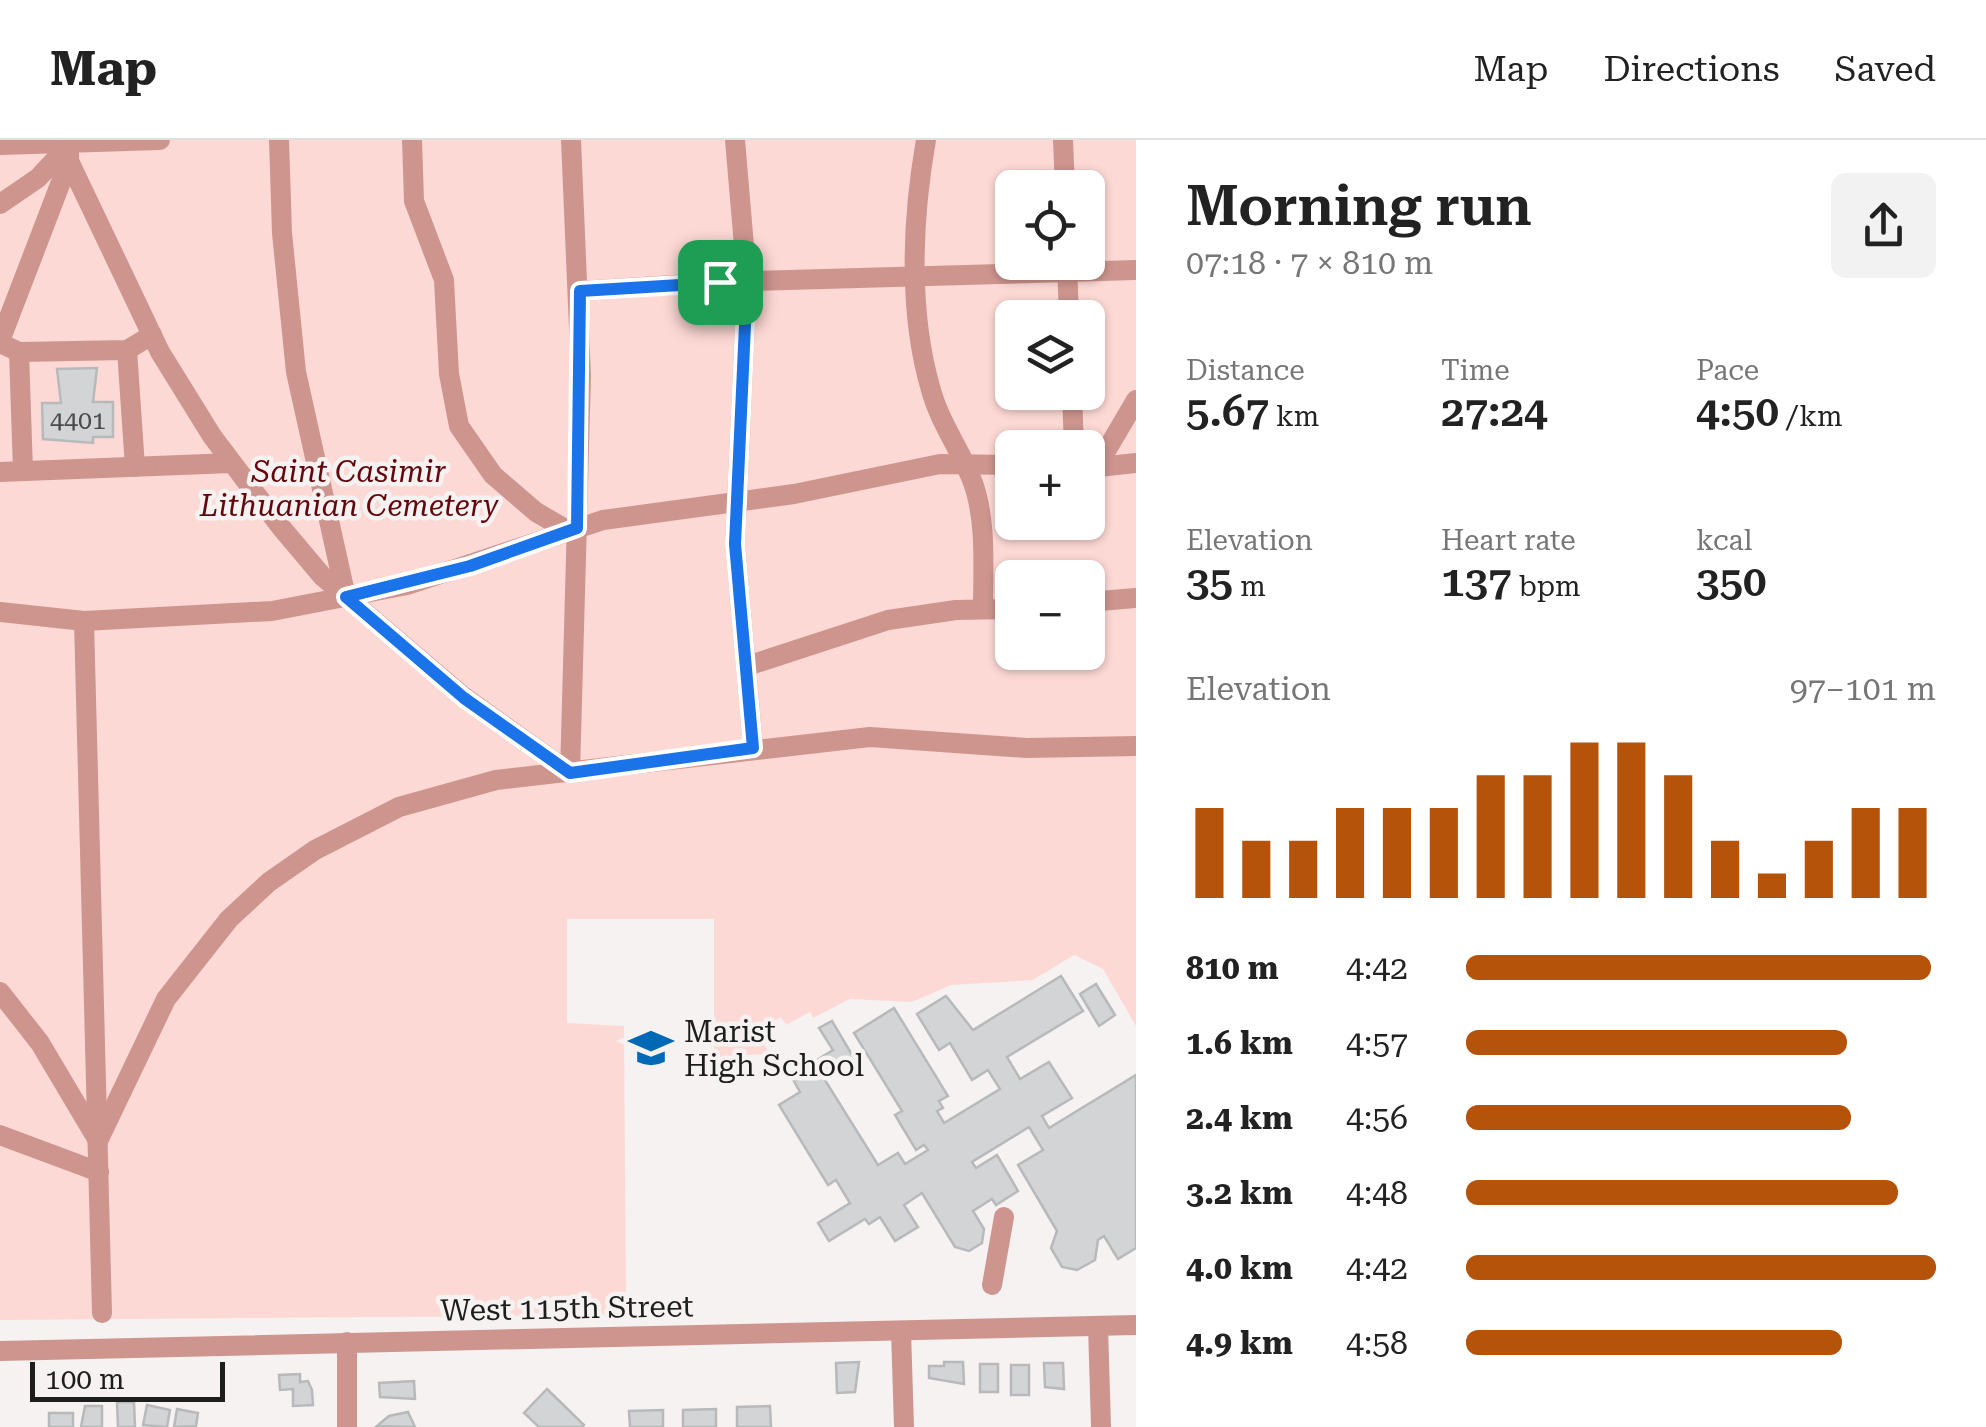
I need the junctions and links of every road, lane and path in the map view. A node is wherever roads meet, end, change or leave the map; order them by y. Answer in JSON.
{"nodes":[{"id":1,"x":160,"y":140,"type":"edge"},
{"id":2,"x":279,"y":140,"type":"edge"},
{"id":3,"x":412,"y":140,"type":"edge"},
{"id":4,"x":571,"y":140,"type":"edge"},
{"id":5,"x":735,"y":140,"type":"edge"},
{"id":6,"x":926,"y":140,"type":"edge"},
{"id":7,"x":1063,"y":140,"type":"edge"},
{"id":8,"x":0,"y":145,"type":"edge"},
{"id":9,"x":69,"y":149,"type":"edge"},
{"id":10,"x":1064,"y":170,"type":"edge"},
{"id":11,"x":0,"y":204,"type":"edge"},
{"id":12,"x":1105,"y":269,"type":"edge"},
{"id":13,"x":1136,"y":270,"type":"edge"},
{"id":14,"x":995,"y":271,"type":"edge"},
{"id":15,"x":916,"y":275,"type":"junction"},
{"id":16,"x":747,"y":281,"type":"junction"},
{"id":17,"x":580,"y":291,"type":"junction"},
{"id":18,"x":152,"y":336,"type":"junction"},
{"id":19,"x":6,"y":346,"type":"edge"},
{"id":20,"x":127,"y":350,"type":"junction"},
{"id":21,"x":1136,"y":400,"type":"edge"},
{"id":22,"x":1105,"y":448,"type":"edge"},
{"id":23,"x":232,"y":463,"type":"junction"},
{"id":24,"x":1136,"y":463,"type":"edge"},
{"id":25,"x":965,"y":465,"type":"junction"},
{"id":26,"x":995,"y":465,"type":"edge"},
{"id":27,"x":135,"y":467,"type":"junction"},
{"id":28,"x":1105,"y":467,"type":"edge"},
{"id":29,"x":23,"y":471,"type":"junction"},
{"id":30,"x":0,"y":472,"type":"edge"},
{"id":31,"x":734,"y":502,"type":"junction"},
{"id":32,"x":572,"y":529,"type":"junction"},
{"id":33,"x":346,"y":597,"type":"junction"},
{"id":34,"x":1136,"y":598,"type":"edge"},
{"id":35,"x":1105,"y":601,"type":"edge"},
{"id":36,"x":983,"y":609,"type":"junction"},
{"id":37,"x":995,"y":609,"type":"edge"},
{"id":38,"x":0,"y":612,"type":"edge"},
{"id":39,"x":84,"y":621,"type":"junction"},
{"id":40,"x":747,"y":666,"type":"junction"},
{"id":41,"x":1136,"y":746,"type":"edge"},
{"id":42,"x":753,"y":748,"type":"junction"},
{"id":43,"x":570,"y":773,"type":"junction"},
{"id":44,"x":0,"y":992,"type":"edge"},
{"id":45,"x":0,"y":1135,"type":"edge"},
{"id":46,"x":98,"y":1141,"type":"junction"},
{"id":47,"x":99,"y":1172,"type":"junction"},
{"id":48,"x":1004,"y":1217,"type":"dead end"},
{"id":49,"x":992,"y":1285,"type":"dead end"},
{"id":50,"x":102,"y":1314,"type":"dead end"},
{"id":51,"x":1098,"y":1326,"type":"junction"},
{"id":52,"x":1136,"y":1326,"type":"edge"},
{"id":53,"x":901,"y":1331,"type":"junction"},
{"id":54,"x":347,"y":1342,"type":"junction"},
{"id":55,"x":0,"y":1351,"type":"edge"},
{"id":56,"x":347,"y":1427,"type":"edge"},
{"id":57,"x":904,"y":1427,"type":"edge"},
{"id":58,"x":1101,"y":1427,"type":"edge"}],
"edges":[{"from":1,"to":9,"type":"street"},
{"from":2,"to":33,"type":"street"},
{"from":3,"to":32,"type":"street"},
{"from":4,"to":17,"type":"street"},
{"from":5,"to":16,"type":"street"},
{"from":6,"to":15,"type":"street"},
{"from":7,"to":10,"type":"street"},
{"from":8,"to":9,"type":"street"},
{"from":9,"to":11,"type":"street"},
{"from":9,"to":18,"type":"street"},
{"from":9,"to":19,"type":"street"},
{"from":12,"to":13,"type":"street"},
{"from":14,"to":15,"type":"street"},
{"from":15,"to":16,"type":"street"},
{"from":15,"to":25,"type":"street"},
{"from":16,"to":17,"type":"street"},
{"from":16,"to":31,"type":"street"},
{"from":17,"to":32,"type":"street"},
{"from":18,"to":20,"type":"street"},
{"from":18,"to":23,"type":"street"},
{"from":19,"to":20,"type":"street"},
{"from":19,"to":29,"type":"street"},
{"from":20,"to":27,"type":"street"},
{"from":21,"to":22,"type":"street"},
{"from":23,"to":27,"type":"street"},
{"from":23,"to":33,"type":"street"},
{"from":24,"to":28,"type":"street"},
{"from":25,"to":26,"type":"street"},
{"from":25,"to":31,"type":"street"},
{"from":25,"to":36,"type":"street"},
{"from":27,"to":29,"type":"street"},
{"from":29,"to":30,"type":"street"},
{"from":31,"to":32,"type":"street"},
{"from":31,"to":40,"type":"street"},
{"from":32,"to":33,"type":"street"},
{"from":32,"to":43,"type":"street"},
{"from":33,"to":39,"type":"street"},
{"from":33,"to":43,"type":"street"},
{"from":34,"to":35,"type":"street"},
{"from":36,"to":37,"type":"street"},
{"from":36,"to":40,"type":"street"},
{"from":38,"to":39,"type":"street"},
{"from":39,"to":46,"type":"street"},
{"from":40,"to":42,"type":"street"},
{"from":41,"to":42,"type":"street"},
{"from":42,"to":43,"type":"street"},
{"from":43,"to":46,"type":"street"},
{"from":44,"to":46,"type":"street"},
{"from":45,"to":47,"type":"street"},
{"from":46,"to":47,"type":"street"},
{"from":47,"to":50,"type":"street"},
{"from":48,"to":49,"type":"street"},
{"from":51,"to":52,"type":"street","name":"West 115th Street"},
{"from":51,"to":53,"type":"street","name":"West 115th Street"},
{"from":51,"to":58,"type":"street"},
{"from":53,"to":54,"type":"street","name":"West 115th Street"},
{"from":53,"to":57,"type":"street"},
{"from":54,"to":55,"type":"street","name":"West 115th Street"},
{"from":54,"to":56,"type":"street"}]}
